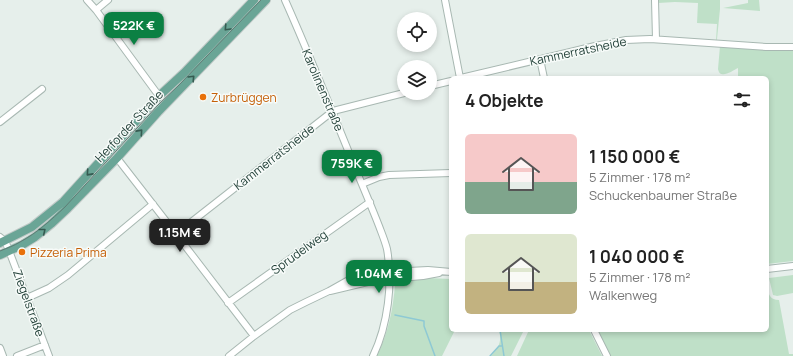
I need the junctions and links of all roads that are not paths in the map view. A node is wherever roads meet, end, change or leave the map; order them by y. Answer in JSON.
{"nodes":[{"id":1,"x":87,"y":0,"type":"edge"},
{"id":2,"x":108,"y":0,"type":"edge"},
{"id":3,"x":254,"y":0,"type":"edge"},
{"id":4,"x":266,"y":0,"type":"edge"},
{"id":5,"x":285,"y":0,"type":"edge"},
{"id":6,"x":445,"y":0,"type":"edge"},
{"id":7,"x":655,"y":0,"type":"edge"},
{"id":8,"x":96,"y":10,"type":"junction"},
{"id":9,"x":656,"y":39,"type":"junction"},
{"id":10,"x":793,"y":47,"type":"edge"},
{"id":11,"x":540,"y":59,"type":"junction"},
{"id":12,"x":461,"y":76,"type":"edge"},
{"id":13,"x":469,"y":76,"type":"edge"},
{"id":14,"x":544,"y":76,"type":"edge"},
{"id":15,"x":449,"y":81,"type":"edge"},
{"id":16,"x":437,"y":84,"type":"edge"},
{"id":17,"x":42,"y":89,"type":"dead end"},
{"id":18,"x":397,"y":95,"type":"edge"},
{"id":19,"x":159,"y":96,"type":"junction"},
{"id":20,"x":164,"y":106,"type":"junction"},
{"id":21,"x":333,"y":112,"type":"junction"},
{"id":22,"x":0,"y":122,"type":"edge"},
{"id":23,"x":117,"y":158,"type":"junction"},
{"id":24,"x":449,"y":173,"type":"edge"},
{"id":25,"x":362,"y":184,"type":"junction"},
{"id":26,"x":370,"y":202,"type":"junction"},
{"id":27,"x":153,"y":204,"type":"junction"},
{"id":28,"x":176,"y":234,"type":"junction"},
{"id":29,"x":2,"y":240,"type":"edge"},
{"id":30,"x":10,"y":251,"type":"junction"},
{"id":31,"x":0,"y":256,"type":"edge"},
{"id":32,"x":793,"y":266,"type":"edge"},
{"id":33,"x":769,"y":269,"type":"edge"},
{"id":34,"x":793,"y":270,"type":"edge"},
{"id":35,"x":389,"y":272,"type":"junction"},
{"id":36,"x":448,"y":272,"type":"edge"},
{"id":37,"x":769,"y":273,"type":"edge"},
{"id":38,"x":389,"y":278,"type":"junction"},
{"id":39,"x":329,"y":291,"type":"junction"},
{"id":40,"x":27,"y":298,"type":"junction"},
{"id":41,"x":228,"y":303,"type":"junction"},
{"id":42,"x":595,"y":332,"type":"edge"},
{"id":43,"x":254,"y":336,"type":"junction"},
{"id":44,"x":45,"y":345,"type":"junction"},
{"id":45,"x":0,"y":348,"type":"edge"},
{"id":46,"x":3,"y":356,"type":"edge"},
{"id":47,"x":17,"y":356,"type":"edge"},
{"id":48,"x":49,"y":356,"type":"edge"},
{"id":49,"x":229,"y":356,"type":"edge"},
{"id":50,"x":373,"y":356,"type":"edge"},
{"id":51,"x":607,"y":356,"type":"edge"}],
"edges":[{"from":1,"to":8,"type":"street"},
{"from":2,"to":8,"type":"street"},
{"from":3,"to":19,"type":"main road","name":"Herforder Straße","one_way":true},
{"from":20,"to":4,"type":"main road","name":"Herforder Straße","one_way":true},
{"from":5,"to":21,"type":"street","name":"Karolinenstraße"},
{"from":6,"to":12,"type":"street"},
{"from":7,"to":9,"type":"street"},
{"from":8,"to":19,"type":"street"},
{"from":9,"to":10,"type":"street","name":"Kammerratsheide"},
{"from":9,"to":11,"type":"street","name":"Kammerratsheide"},
{"from":11,"to":13,"type":"street","name":"Kammerratsheide"},
{"from":11,"to":14,"type":"street"},
{"from":15,"to":16,"type":"street"},
{"from":17,"to":22,"type":"street"},
{"from":18,"to":21,"type":"street","name":"Kammerratsheide"},
{"from":19,"to":20,"type":"main road"},
{"from":19,"to":29,"type":"main road","name":"Herforder Straße","one_way":true},
{"from":23,"to":20,"type":"main road","name":"Herforder Straße","one_way":true},
{"from":21,"to":25,"type":"street","name":"Karolinenstraße"},
{"from":21,"to":28,"type":"street","name":"Kammerratsheide"},
{"from":23,"to":27,"type":"street"},
{"from":30,"to":23,"type":"main road","name":"Herforder Straße","one_way":true},
{"from":24,"to":25,"type":"street"},
{"from":25,"to":26,"type":"street","name":"Karolinenstraße"},
{"from":26,"to":35,"type":"street","name":"Karolinenstraße"},
{"from":26,"to":41,"type":"street","name":"Sprudelweg"},
{"from":27,"to":28,"type":"street"},
{"from":27,"to":40,"type":"street"},
{"from":28,"to":41,"type":"street"},
{"from":29,"to":30,"type":"street","name":"Ziegelstraße"},
{"from":30,"to":31,"type":"main road","name":"Herforder Straße"},
{"from":30,"to":40,"type":"street","name":"Ziegelstraße"},
{"from":32,"to":33,"type":"street"},
{"from":34,"to":37,"type":"street"},
{"from":35,"to":36,"type":"street"},
{"from":35,"to":38,"type":"street","name":"Karolinenstraße"},
{"from":35,"to":39,"type":"street"},
{"from":36,"to":38,"type":"street"},
{"from":38,"to":39,"type":"street"},
{"from":38,"to":50,"type":"street","name":"Karolinenstraße"},
{"from":39,"to":43,"type":"street"},
{"from":40,"to":44,"type":"street","name":"Ziegelstraße"},
{"from":41,"to":43,"type":"street"},
{"from":42,"to":51,"type":"street"},
{"from":43,"to":49,"type":"street"},
{"from":44,"to":47,"type":"street"},
{"from":44,"to":48,"type":"street","name":"Ziegelstraße"},
{"from":45,"to":46,"type":"street"}]}
